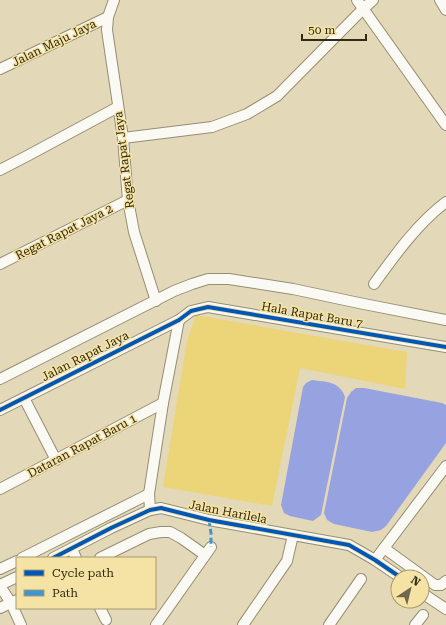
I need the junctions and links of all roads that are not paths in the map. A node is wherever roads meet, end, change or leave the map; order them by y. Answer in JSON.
{"nodes":[{"id":1,"x":114,"y":0,"type":"edge"},
{"id":2,"x":357,"y":0,"type":"edge"},
{"id":3,"x":373,"y":0,"type":"edge"},
{"id":4,"x":440,"y":0,"type":"edge"},
{"id":5,"x":363,"y":9,"type":"junction"},
{"id":6,"x":446,"y":10,"type":"edge"},
{"id":7,"x":108,"y":17,"type":"junction"},
{"id":8,"x":0,"y":69,"type":"edge"},
{"id":9,"x":118,"y":106,"type":"junction"},
{"id":10,"x":446,"y":125,"type":"edge"},
{"id":11,"x":123,"y":138,"type":"junction"},
{"id":12,"x":0,"y":170,"type":"edge"},
{"id":13,"x":128,"y":200,"type":"junction"},
{"id":14,"x":446,"y":202,"type":"edge"},
{"id":15,"x":0,"y":264,"type":"edge"},
{"id":16,"x":374,"y":284,"type":"dead end"},
{"id":17,"x":156,"y":300,"type":"junction"},
{"id":18,"x":179,"y":320,"type":"junction"},
{"id":19,"x":446,"y":320,"type":"edge"},
{"id":20,"x":446,"y":347,"type":"edge"},
{"id":21,"x":0,"y":379,"type":"edge"},
{"id":22,"x":24,"y":398,"type":"junction"},
{"id":23,"x":163,"y":403,"type":"junction"},
{"id":24,"x":0,"y":410,"type":"edge"},
{"id":25,"x":56,"y":460,"type":"junction"},
{"id":26,"x":446,"y":466,"type":"edge"},
{"id":27,"x":0,"y":489,"type":"edge"},
{"id":28,"x":149,"y":494,"type":"junction"},
{"id":29,"x":150,"y":510,"type":"junction"},
{"id":30,"x":293,"y":534,"type":"junction"},
{"id":31,"x":384,"y":548,"type":"junction"},
{"id":32,"x":74,"y":553,"type":"edge"},
{"id":33,"x":24,"y":557,"type":"edge"},
{"id":34,"x":58,"y":557,"type":"edge"},
{"id":35,"x":102,"y":557,"type":"edge"},
{"id":36,"x":375,"y":560,"type":"junction"},
{"id":37,"x":16,"y":561,"type":"edge"},
{"id":38,"x":0,"y":569,"type":"edge"},
{"id":39,"x":390,"y":570,"type":"edge"},
{"id":40,"x":16,"y":578,"type":"edge"},
{"id":41,"x":361,"y":579,"type":"dead end"},
{"id":42,"x":446,"y":581,"type":"edge"},
{"id":43,"x":0,"y":586,"type":"edge"},
{"id":44,"x":430,"y":598,"type":"edge"},
{"id":45,"x":14,"y":601,"type":"edge"},
{"id":46,"x":0,"y":608,"type":"edge"},
{"id":47,"x":16,"y":609,"type":"edge"},
{"id":48,"x":100,"y":609,"type":"edge"},
{"id":49,"x":446,"y":609,"type":"edge"},
{"id":50,"x":423,"y":614,"type":"dead end"},
{"id":51,"x":106,"y":620,"type":"dead end"},
{"id":52,"x":21,"y":625,"type":"edge"},
{"id":53,"x":156,"y":625,"type":"edge"},
{"id":54,"x":243,"y":625,"type":"edge"},
{"id":55,"x":328,"y":625,"type":"edge"},
{"id":56,"x":415,"y":625,"type":"edge"}],
"edges":[{"from":1,"to":7,"type":"street","name":"Regat Rapat Jaya"},
{"from":2,"to":5,"type":"street"},
{"from":3,"to":5,"type":"street"},
{"from":4,"to":6,"type":"street"},
{"from":5,"to":10,"type":"street"},
{"from":5,"to":11,"type":"street"},
{"from":7,"to":8,"type":"street","name":"Jalan Maju Jaya"},
{"from":7,"to":9,"type":"street","name":"Regat Rapat Jaya"},
{"from":9,"to":11,"type":"street","name":"Regat Rapat Jaya"},
{"from":9,"to":12,"type":"street"},
{"from":11,"to":13,"type":"street","name":"Regat Rapat Jaya"},
{"from":13,"to":15,"type":"street","name":"Regat Rapat Jaya 2"},
{"from":13,"to":17,"type":"street","name":"Regat Rapat Jaya"},
{"from":14,"to":16,"type":"street"},
{"from":17,"to":19,"type":"street","name":"Jalan Rapat Jaya"},
{"from":17,"to":21,"type":"street","name":"Jalan Rapat Jaya"},
{"from":18,"to":20,"type":"street","name":"Hala Rapat Baru 7"},
{"from":18,"to":22,"type":"street","name":"Jalan Rapat Jaya"},
{"from":18,"to":23,"type":"street"},
{"from":22,"to":24,"type":"street","name":"Jalan Rapat Jaya"},
{"from":22,"to":25,"type":"street"},
{"from":23,"to":25,"type":"street","name":"Dataran Rapat Baru 1"},
{"from":23,"to":28,"type":"street"},
{"from":25,"to":27,"type":"street","name":"Dataran Rapat Baru 1"},
{"from":26,"to":31,"type":"street"},
{"from":28,"to":29,"type":"street"},
{"from":28,"to":33,"type":"street"},
{"from":29,"to":30,"type":"street","name":"Jalan Harilela"},
{"from":29,"to":32,"type":"street","name":"Jalan Harilela"},
{"from":30,"to":36,"type":"street","name":"Jalan Harilela"},
{"from":30,"to":54,"type":"street"},
{"from":31,"to":36,"type":"street"},
{"from":31,"to":42,"type":"street"},
{"from":32,"to":34,"type":"street","name":"Jalan Harilela"},
{"from":35,"to":53,"type":"street"},
{"from":36,"to":39,"type":"street","name":"Jalan Harilela"},
{"from":37,"to":38,"type":"street"},
{"from":40,"to":43,"type":"street"},
{"from":41,"to":55,"type":"street"},
{"from":43,"to":45,"type":"street"},
{"from":44,"to":49,"type":"street"},
{"from":45,"to":46,"type":"street"},
{"from":47,"to":52,"type":"street"},
{"from":48,"to":51,"type":"street"},
{"from":50,"to":56,"type":"street"}]}
